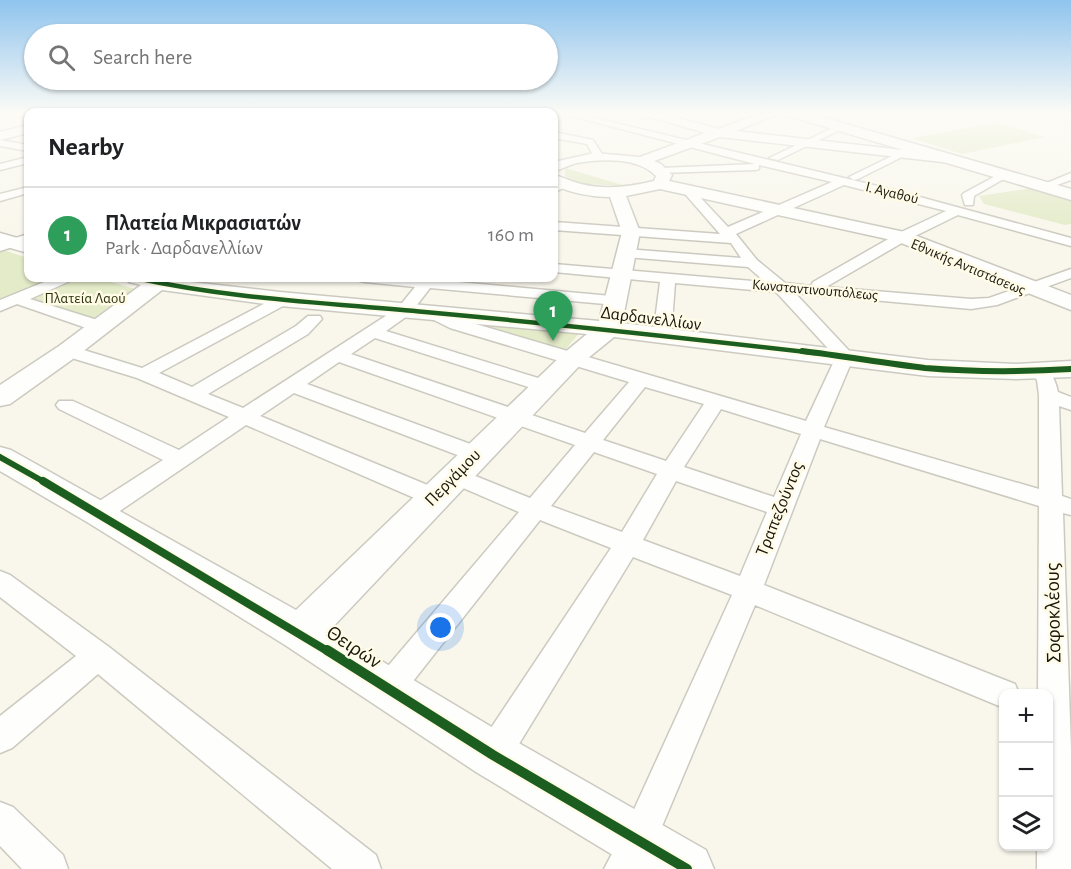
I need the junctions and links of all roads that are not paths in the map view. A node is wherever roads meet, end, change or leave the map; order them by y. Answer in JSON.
{"nodes":[{"id":1,"x":597,"y":154,"type":"edge"},
{"id":2,"x":662,"y":154,"type":"edge"},
{"id":3,"x":741,"y":154,"type":"edge"},
{"id":4,"x":785,"y":154,"type":"edge"},
{"id":5,"x":899,"y":154,"type":"edge"},
{"id":6,"x":903,"y":154,"type":"junction"},
{"id":7,"x":932,"y":154,"type":"edge"},
{"id":8,"x":599,"y":157,"type":"junction"},
{"id":9,"x":951,"y":159,"type":"junction"},
{"id":10,"x":24,"y":161,"type":"edge"},
{"id":11,"x":641,"y":161,"type":"junction"},
{"id":12,"x":770,"y":161,"type":"junction"},
{"id":13,"x":558,"y":162,"type":"edge"},
{"id":14,"x":0,"y":167,"type":"edge"},
{"id":15,"x":1003,"y":175,"type":"junction"},
{"id":16,"x":1071,"y":176,"type":"edge"},
{"id":17,"x":661,"y":177,"type":"junction"},
{"id":18,"x":849,"y":179,"type":"junction"},
{"id":19,"x":558,"y":185,"type":"edge"},
{"id":20,"x":1043,"y":187,"type":"junction"},
{"id":21,"x":24,"y":191,"type":"edge"},
{"id":22,"x":696,"y":191,"type":"junction"},
{"id":23,"x":616,"y":192,"type":"junction"},
{"id":24,"x":1071,"y":195,"type":"edge"},
{"id":25,"x":0,"y":198,"type":"edge"},
{"id":26,"x":969,"y":203,"type":"junction"},
{"id":27,"x":783,"y":209,"type":"junction"},
{"id":28,"x":956,"y":211,"type":"junction"},
{"id":29,"x":558,"y":226,"type":"edge"},
{"id":30,"x":1071,"y":230,"type":"edge"},
{"id":31,"x":631,"y":232,"type":"junction"},
{"id":32,"x":731,"y":236,"type":"junction"},
{"id":33,"x":902,"y":237,"type":"junction"},
{"id":34,"x":1071,"y":242,"type":"edge"},
{"id":35,"x":626,"y":253,"type":"junction"},
{"id":36,"x":752,"y":263,"type":"junction"},
{"id":37,"x":558,"y":268,"type":"edge"},
{"id":38,"x":1071,"y":273,"type":"edge"},
{"id":39,"x":623,"y":274,"type":"junction"},
{"id":40,"x":668,"y":277,"type":"junction"},
{"id":41,"x":56,"y":282,"type":"edge"},
{"id":42,"x":149,"y":282,"type":"edge"},
{"id":43,"x":171,"y":282,"type":"edge"},
{"id":44,"x":426,"y":282,"type":"edge"},
{"id":45,"x":439,"y":282,"type":"edge"},
{"id":46,"x":780,"y":287,"type":"junction"},
{"id":47,"x":1026,"y":289,"type":"junction"},
{"id":48,"x":819,"y":292,"type":"junction"},
{"id":49,"x":16,"y":299,"type":"junction"},
{"id":50,"x":280,"y":299,"type":"junction"},
{"id":51,"x":1071,"y":303,"type":"edge"},
{"id":52,"x":0,"y":306,"type":"edge"},
{"id":53,"x":1071,"y":310,"type":"edge"},
{"id":54,"x":404,"y":311,"type":"junction"},
{"id":55,"x":432,"y":314,"type":"junction"},
{"id":56,"x":612,"y":315,"type":"junction"},
{"id":57,"x":314,"y":319,"type":"dead end"},
{"id":58,"x":101,"y":327,"type":"junction"},
{"id":59,"x":373,"y":332,"type":"junction"},
{"id":60,"x":662,"y":336,"type":"junction"},
{"id":61,"x":68,"y":351,"type":"junction"},
{"id":62,"x":338,"y":356,"type":"junction"},
{"id":63,"x":845,"y":356,"type":"junction"},
{"id":64,"x":573,"y":358,"type":"junction"},
{"id":65,"x":1071,"y":369,"type":"edge"},
{"id":66,"x":144,"y":374,"type":"junction"},
{"id":67,"x":642,"y":378,"type":"junction"},
{"id":68,"x":1044,"y":383,"type":"junction"},
{"id":69,"x":294,"y":386,"type":"junction"},
{"id":70,"x":544,"y":386,"type":"junction"},
{"id":71,"x":192,"y":395,"type":"junction"},
{"id":72,"x":0,"y":398,"type":"edge"},
{"id":73,"x":716,"y":401,"type":"junction"},
{"id":74,"x":1071,"y":404,"type":"edge"},
{"id":75,"x":66,"y":405,"type":"dead end"},
{"id":76,"x":515,"y":416,"type":"junction"},
{"id":77,"x":245,"y":417,"type":"junction"},
{"id":78,"x":813,"y":429,"type":"junction"},
{"id":79,"x":589,"y":442,"type":"junction"},
{"id":80,"x":0,"y":457,"type":"edge"},
{"id":81,"x":180,"y":459,"type":"junction"},
{"id":82,"x":671,"y":470,"type":"junction"},
{"id":83,"x":455,"y":476,"type":"junction"},
{"id":84,"x":1061,"y":504,"type":"edge"},
{"id":85,"x":780,"y":508,"type":"junction"},
{"id":86,"x":535,"y":509,"type":"junction"},
{"id":87,"x":99,"y":513,"type":"junction"},
{"id":88,"x":627,"y":545,"type":"junction"},
{"id":89,"x":0,"y":582,"type":"edge"},
{"id":90,"x":748,"y":590,"type":"junction"},
{"id":91,"x":300,"y":633,"type":"junction"},
{"id":92,"x":1062,"y":642,"type":"edge"},
{"id":93,"x":98,"y":656,"type":"junction"},
{"id":94,"x":388,"y":689,"type":"junction"},
{"id":95,"x":999,"y":692,"type":"edge"},
{"id":96,"x":1053,"y":700,"type":"edge"},
{"id":97,"x":0,"y":737,"type":"edge"},
{"id":98,"x":1052,"y":743,"type":"edge"},
{"id":99,"x":493,"y":755,"type":"junction"},
{"id":100,"x":0,"y":820,"type":"edge"},
{"id":101,"x":631,"y":854,"type":"edge"},
{"id":102,"x":49,"y":869,"type":"edge"},
{"id":103,"x":362,"y":869,"type":"edge"},
{"id":104,"x":687,"y":869,"type":"edge"},
{"id":105,"x":1056,"y":869,"type":"edge"}],
"edges":[{"from":1,"to":8,"type":"street"},
{"from":2,"to":11,"type":"street"},
{"from":3,"to":12,"type":"street","name":"Ι. Αγαθού"},
{"from":4,"to":12,"type":"street"},
{"from":5,"to":6,"type":"street"},
{"from":6,"to":9,"type":"street"},
{"from":6,"to":18,"type":"street"},
{"from":7,"to":9,"type":"main road"},
{"from":8,"to":11,"type":"street"},
{"from":8,"to":13,"type":"street"},
{"from":9,"to":15,"type":"main road"},
{"from":10,"to":14,"type":"street"},
{"from":11,"to":17,"type":"street"},
{"from":12,"to":17,"type":"street"},
{"from":12,"to":18,"type":"street","name":"Ι. Αγαθού"},
{"from":15,"to":20,"type":"main road"},
{"from":15,"to":26,"type":"street"},
{"from":16,"to":20,"type":"street"},
{"from":17,"to":22,"type":"street","name":"Εθνικής Αντιστάσεως"},
{"from":17,"to":23,"type":"street"},
{"from":18,"to":26,"type":"street"},
{"from":18,"to":27,"type":"street"},
{"from":18,"to":28,"type":"street","name":"Ι. Αγαθού"},
{"from":19,"to":23,"type":"street"},
{"from":20,"to":24,"type":"main road"},
{"from":21,"to":25,"type":"street"},
{"from":22,"to":27,"type":"street","name":"Εθνικής Αντιστάσεως"},
{"from":22,"to":32,"type":"street"},
{"from":23,"to":31,"type":"street"},
{"from":26,"to":30,"type":"street"},
{"from":27,"to":32,"type":"street"},
{"from":27,"to":33,"type":"street","name":"Εθνικής Αντιστάσεως"},
{"from":28,"to":33,"type":"street","name":"Ι. Αγαθού"},
{"from":28,"to":34,"type":"street"},
{"from":29,"to":31,"type":"street"},
{"from":31,"to":32,"type":"street"},
{"from":31,"to":35,"type":"street"},
{"from":32,"to":36,"type":"street"},
{"from":33,"to":47,"type":"street","name":"Εθνικής Αντιστάσεως"},
{"from":33,"to":48,"type":"street","name":"Ι. Αγαθού"},
{"from":35,"to":36,"type":"street"},
{"from":35,"to":39,"type":"street"},
{"from":36,"to":46,"type":"street"},
{"from":37,"to":39,"type":"street","name":"Κωνσταντινουπόλεως"},
{"from":38,"to":47,"type":"street","name":"Κωνσταντινουπόλεως"},
{"from":39,"to":40,"type":"street","name":"Κωνσταντινουπόλεως"},
{"from":39,"to":56,"type":"street"},
{"from":40,"to":46,"type":"street","name":"Κωνσταντινουπόλεως"},
{"from":40,"to":60,"type":"street"},
{"from":41,"to":49,"type":"street"},
{"from":42,"to":58,"type":"street"},
{"from":43,"to":50,"type":"street","name":"Δαρδανελλίων"},
{"from":44,"to":54,"type":"street"},
{"from":45,"to":56,"type":"street"},
{"from":46,"to":48,"type":"street","name":"Κωνσταντινουπόλεως"},
{"from":46,"to":63,"type":"street"},
{"from":47,"to":48,"type":"street","name":"Κωνσταντινουπόλεως"},
{"from":47,"to":51,"type":"street","name":"Εθνικής Αντιστάσεως"},
{"from":47,"to":53,"type":"street","name":"Εθνικής Αντιστάσεως"},
{"from":49,"to":52,"type":"street"},
{"from":49,"to":58,"type":"street"},
{"from":50,"to":54,"type":"street","name":"Δαρδανελλίων"},
{"from":50,"to":66,"type":"street"},
{"from":54,"to":55,"type":"street","name":"Δαρδανελλίων"},
{"from":54,"to":59,"type":"street"},
{"from":55,"to":56,"type":"street","name":"Δαρδανελλίων"},
{"from":55,"to":64,"type":"street"},
{"from":56,"to":60,"type":"street","name":"Δαρδανελλίων"},
{"from":56,"to":64,"type":"street","name":"Περγάμου"},
{"from":57,"to":71,"type":"street"},
{"from":58,"to":61,"type":"street"},
{"from":59,"to":62,"type":"street"},
{"from":59,"to":70,"type":"street"},
{"from":60,"to":63,"type":"street","name":"Δαρδανελλίων"},
{"from":61,"to":66,"type":"street"},
{"from":61,"to":72,"type":"street"},
{"from":62,"to":69,"type":"street"},
{"from":62,"to":76,"type":"street"},
{"from":63,"to":68,"type":"street","name":"Δαρδανελλίων"},
{"from":63,"to":78,"type":"street","name":"Τραπεζούντος"},
{"from":64,"to":67,"type":"street"},
{"from":64,"to":70,"type":"street","name":"Περγάμου"},
{"from":65,"to":68,"type":"street","name":"Δαρδανελλίων"},
{"from":66,"to":71,"type":"street"},
{"from":67,"to":73,"type":"street"},
{"from":67,"to":79,"type":"street"},
{"from":68,"to":74,"type":"street"},
{"from":68,"to":84,"type":"street","name":"Σοφοκλέους"},
{"from":69,"to":77,"type":"street"},
{"from":69,"to":83,"type":"street"},
{"from":70,"to":76,"type":"street","name":"Περγάμου"},
{"from":71,"to":77,"type":"street"},
{"from":73,"to":78,"type":"street"},
{"from":73,"to":82,"type":"street"},
{"from":75,"to":81,"type":"street"},
{"from":76,"to":79,"type":"street"},
{"from":76,"to":83,"type":"street","name":"Περγάμου"},
{"from":77,"to":81,"type":"street"},
{"from":77,"to":83,"type":"street"},
{"from":78,"to":84,"type":"street"},
{"from":78,"to":85,"type":"street","name":"Τραπεζούντος"},
{"from":79,"to":82,"type":"street"},
{"from":79,"to":86,"type":"street"},
{"from":80,"to":87,"type":"street","name":"Θειρών"},
{"from":81,"to":87,"type":"street"},
{"from":82,"to":85,"type":"street"},
{"from":82,"to":88,"type":"street"},
{"from":83,"to":86,"type":"street"},
{"from":83,"to":91,"type":"street","name":"Περγάμου"},
{"from":84,"to":92,"type":"street","name":"Σοφοκλέους"},
{"from":85,"to":90,"type":"street","name":"Τραπεζούντος"},
{"from":86,"to":88,"type":"street"},
{"from":86,"to":94,"type":"street"},
{"from":87,"to":91,"type":"street","name":"Θειρών"},
{"from":88,"to":90,"type":"street"},
{"from":88,"to":99,"type":"street"},
{"from":89,"to":93,"type":"street"},
{"from":90,"to":95,"type":"street"},
{"from":90,"to":101,"type":"street","name":"Τραπεζούντος"},
{"from":91,"to":94,"type":"street","name":"Θειρών"},
{"from":92,"to":96,"type":"street","name":"Σοφοκλέους"},
{"from":93,"to":97,"type":"street"},
{"from":93,"to":103,"type":"street"},
{"from":94,"to":99,"type":"street","name":"Θειρών"},
{"from":98,"to":105,"type":"street","name":"Σοφοκλέους"},
{"from":99,"to":101,"type":"street","name":"Θειρών"},
{"from":100,"to":102,"type":"street"},
{"from":101,"to":104,"type":"street","name":"Θειρών"}]}
